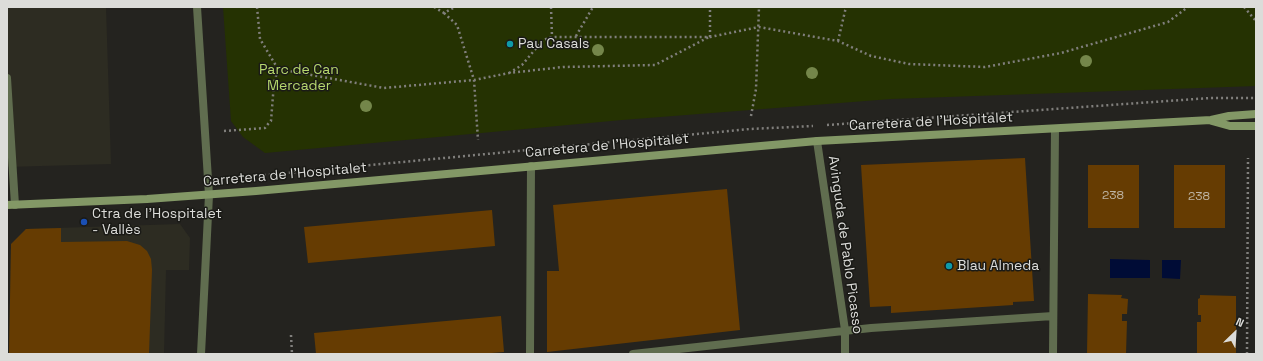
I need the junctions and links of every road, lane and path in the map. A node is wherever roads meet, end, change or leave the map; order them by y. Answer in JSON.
{"nodes":[{"id":1,"x":197,"y":7,"type":"edge"},
{"id":2,"x":257,"y":7,"type":"edge"},
{"id":3,"x":434,"y":7,"type":"edge"},
{"id":4,"x":455,"y":7,"type":"edge"},
{"id":5,"x":551,"y":7,"type":"edge"},
{"id":6,"x":593,"y":7,"type":"edge"},
{"id":7,"x":710,"y":7,"type":"edge"},
{"id":8,"x":759,"y":7,"type":"edge"},
{"id":9,"x":846,"y":7,"type":"edge"},
{"id":10,"x":1188,"y":7,"type":"edge"},
{"id":11,"x":1244,"y":7,"type":"edge"},
{"id":12,"x":444,"y":13,"type":"junction"},
{"id":13,"x":1256,"y":21,"type":"edge"},
{"id":14,"x":759,"y":26,"type":"junction"},
{"id":15,"x":576,"y":36,"type":"junction"},
{"id":16,"x":552,"y":37,"type":"junction"},
{"id":17,"x":710,"y":37,"type":"junction"},
{"id":18,"x":838,"y":41,"type":"junction"},
{"id":19,"x":278,"y":70,"type":"junction"},
{"id":20,"x":509,"y":73,"type":"junction"},
{"id":21,"x":7,"y":78,"type":"edge"},
{"id":22,"x":474,"y":80,"type":"junction"},
{"id":23,"x":1224,"y":97,"type":"dead end"},
{"id":24,"x":1256,"y":98,"type":"edge"},
{"id":25,"x":1256,"y":114,"type":"edge"},
{"id":26,"x":751,"y":116,"type":"dead end"},
{"id":27,"x":1211,"y":120,"type":"junction"},
{"id":28,"x":1255,"y":126,"type":"edge"},
{"id":29,"x":1055,"y":129,"type":"junction"},
{"id":30,"x":224,"y":131,"type":"dead end"},
{"id":31,"x":478,"y":140,"type":"dead end"},
{"id":32,"x":817,"y":140,"type":"junction"},
{"id":33,"x":1248,"y":158,"type":"dead end"},
{"id":34,"x":531,"y":166,"type":"junction"},
{"id":35,"x":209,"y":195,"type":"junction"},
{"id":36,"x":11,"y":205,"type":"edge"},
{"id":37,"x":1053,"y":316,"type":"junction"},
{"id":38,"x":845,"y":330,"type":"junction"},
{"id":39,"x":291,"y":335,"type":"dead end"},
{"id":40,"x":201,"y":354,"type":"edge"},
{"id":41,"x":292,"y":354,"type":"edge"},
{"id":42,"x":530,"y":354,"type":"edge"},
{"id":43,"x":633,"y":354,"type":"edge"},
{"id":44,"x":845,"y":354,"type":"edge"},
{"id":45,"x":1053,"y":354,"type":"edge"},
{"id":46,"x":1247,"y":354,"type":"edge"}],
"edges":[{"from":1,"to":35,"type":"street"},
{"from":2,"to":19,"type":"path"},
{"from":3,"to":12,"type":"path"},
{"from":4,"to":12,"type":"path"},
{"from":5,"to":16,"type":"path"},
{"from":6,"to":15,"type":"path"},
{"from":7,"to":17,"type":"path"},
{"from":8,"to":14,"type":"path"},
{"from":9,"to":18,"type":"path"},
{"from":10,"to":18,"type":"path"},
{"from":11,"to":13,"type":"path"},
{"from":12,"to":22,"type":"path"},
{"from":14,"to":17,"type":"path"},
{"from":14,"to":18,"type":"path"},
{"from":14,"to":26,"type":"path"},
{"from":15,"to":16,"type":"path"},
{"from":15,"to":17,"type":"path"},
{"from":16,"to":20,"type":"path"},
{"from":17,"to":20,"type":"path"},
{"from":19,"to":22,"type":"path"},
{"from":19,"to":30,"type":"path"},
{"from":20,"to":22,"type":"path"},
{"from":21,"to":36,"type":"street"},
{"from":22,"to":31,"type":"path"},
{"from":23,"to":24,"type":"path"},
{"from":25,"to":27,"type":"main road","name":"Carretera de l'Hospitalet"},
{"from":27,"to":28,"type":"main road","name":"Carretera de l'Hospitalet"},
{"from":27,"to":29,"type":"main road","name":"Carretera de l'Hospitalet"},
{"from":29,"to":32,"type":"main road","name":"Carretera de l'Hospitalet"},
{"from":29,"to":37,"type":"street"},
{"from":32,"to":34,"type":"main road","name":"Carretera de l'Hospitalet"},
{"from":32,"to":38,"type":"street","name":"Avinguda de Pablo Picasso"},
{"from":33,"to":46,"type":"path"},
{"from":34,"to":35,"type":"main road","name":"Carretera de l'Hospitalet"},
{"from":34,"to":42,"type":"street"},
{"from":35,"to":36,"type":"main road","name":"Carretera de l'Hospitalet"},
{"from":35,"to":40,"type":"street"},
{"from":37,"to":38,"type":"street"},
{"from":37,"to":45,"type":"street"},
{"from":38,"to":43,"type":"street"},
{"from":38,"to":44,"type":"street","name":"Avinguda de Pablo Picasso"},
{"from":39,"to":41,"type":"path"}]}
